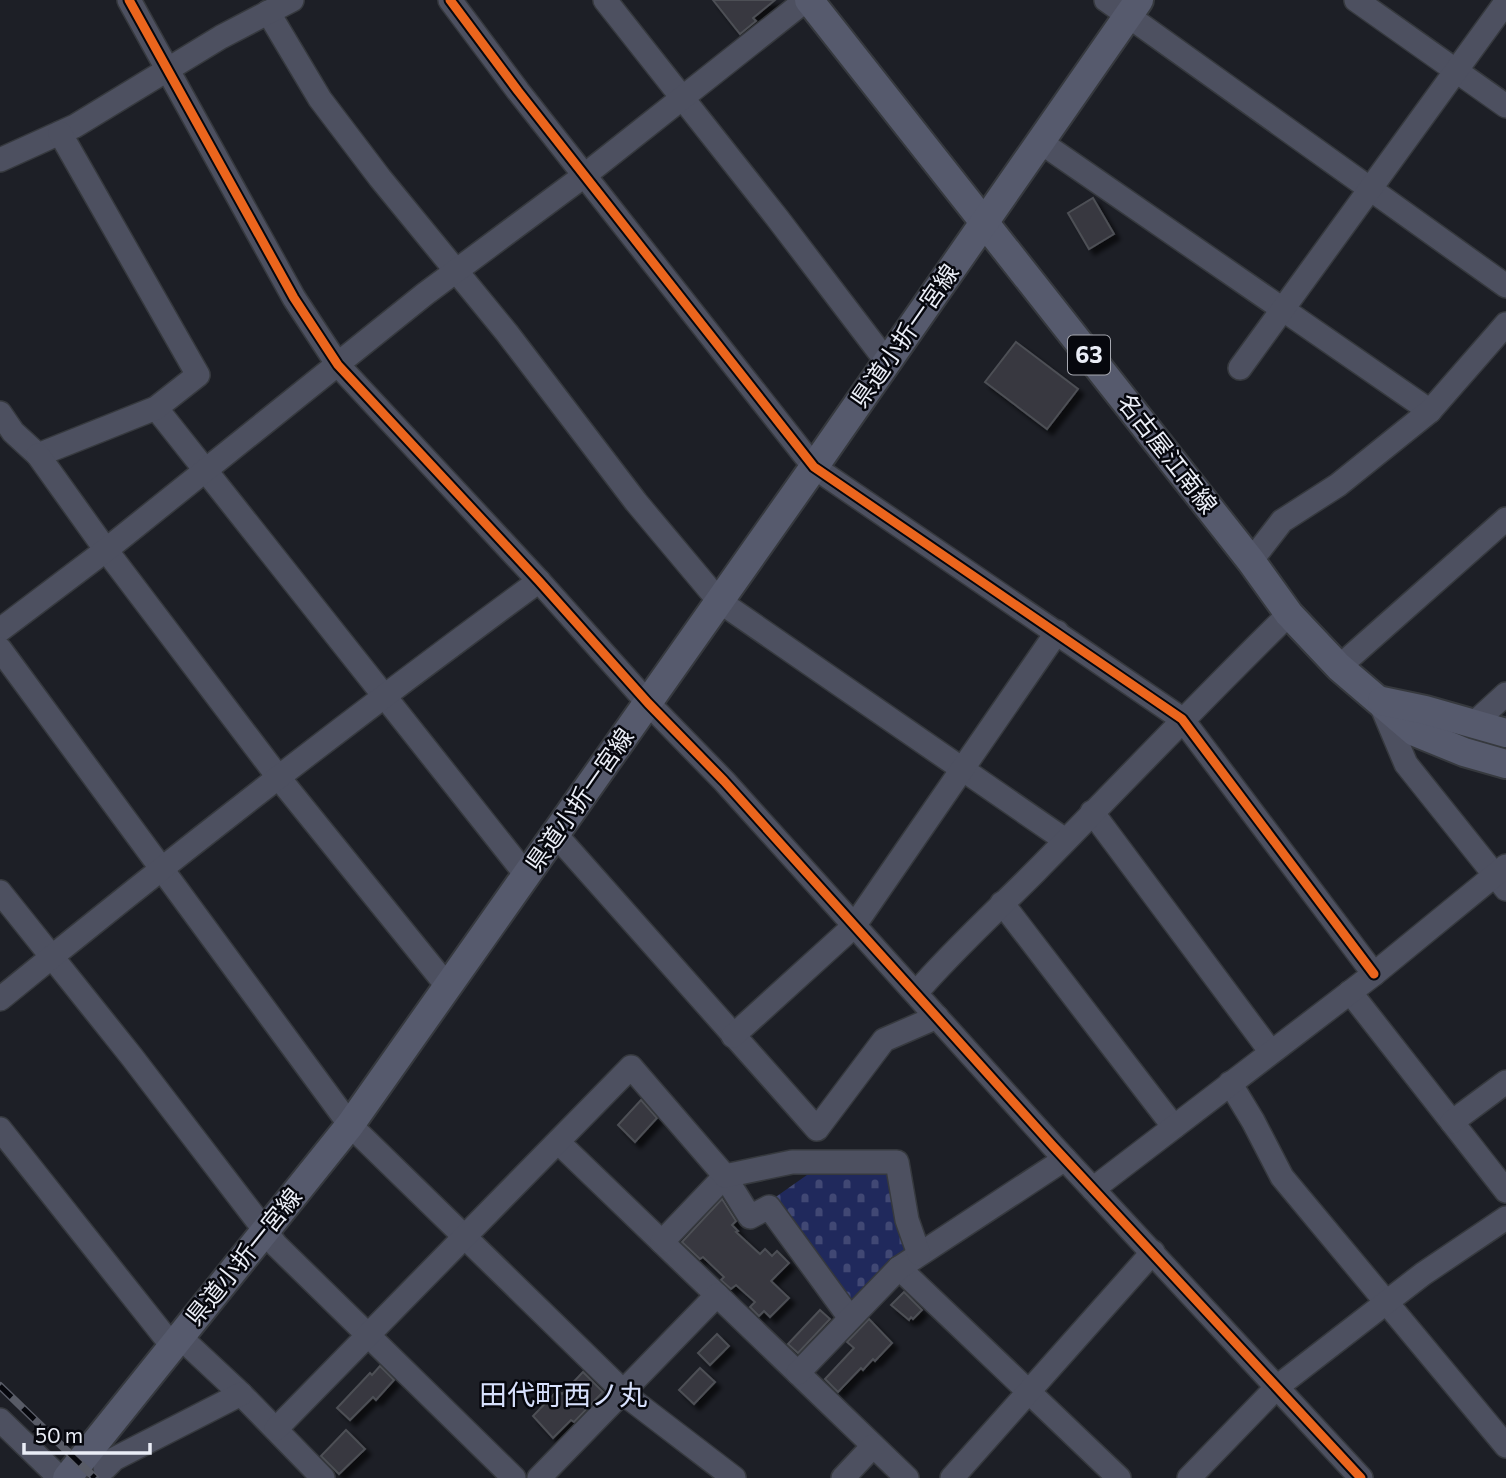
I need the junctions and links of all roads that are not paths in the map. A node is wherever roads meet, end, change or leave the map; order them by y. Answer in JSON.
{"nodes":[{"id":1,"x":129,"y":0,"type":"edge"},
{"id":2,"x":292,"y":0,"type":"edge"},
{"id":3,"x":450,"y":0,"type":"edge"},
{"id":4,"x":605,"y":0,"type":"edge"},
{"id":5,"x":808,"y":0,"type":"edge"},
{"id":6,"x":1356,"y":0,"type":"edge"},
{"id":7,"x":1506,"y":2,"type":"edge"},
{"id":8,"x":1124,"y":5,"type":"edge"},
{"id":9,"x":268,"y":12,"type":"junction"},
{"id":10,"x":167,"y":69,"type":"junction"},
{"id":11,"x":1456,"y":70,"type":"junction"},
{"id":12,"x":681,"y":98,"type":"junction"},
{"id":13,"x":1506,"y":106,"type":"edge"},
{"id":14,"x":60,"y":133,"type":"junction"},
{"id":15,"x":1039,"y":141,"type":"junction"},
{"id":16,"x":0,"y":159,"type":"edge"},
{"id":17,"x":585,"y":175,"type":"junction"},
{"id":18,"x":1370,"y":187,"type":"junction"},
{"id":19,"x":984,"y":222,"type":"junction"},
{"id":20,"x":456,"y":271,"type":"junction"},
{"id":21,"x":1506,"y":286,"type":"edge"},
{"id":22,"x":1282,"y":308,"type":"junction"},
{"id":23,"x":1506,"y":324,"type":"edge"},
{"id":24,"x":887,"y":362,"type":"junction"},
{"id":25,"x":338,"y":365,"type":"junction"},
{"id":26,"x":1240,"y":368,"type":"dead end"},
{"id":27,"x":156,"y":408,"type":"junction"},
{"id":28,"x":1430,"y":411,"type":"junction"},
{"id":29,"x":0,"y":413,"type":"edge"},
{"id":30,"x":38,"y":455,"type":"junction"},
{"id":31,"x":814,"y":467,"type":"junction"},
{"id":32,"x":205,"y":470,"type":"junction"},
{"id":33,"x":1506,"y":519,"type":"edge"},
{"id":34,"x":106,"y":550,"type":"junction"},
{"id":35,"x":1251,"y":561,"type":"junction"},
{"id":36,"x":539,"y":581,"type":"junction"},
{"id":37,"x":719,"y":601,"type":"junction"},
{"id":38,"x":1289,"y":614,"type":"junction"},
{"id":39,"x":0,"y":630,"type":"edge"},
{"id":40,"x":1057,"y":632,"type":"junction"},
{"id":41,"x":0,"y":649,"type":"edge"},
{"id":42,"x":1339,"y":667,"type":"junction"},
{"id":43,"x":1506,"y":694,"type":"edge"},
{"id":44,"x":383,"y":696,"type":"junction"},
{"id":45,"x":1380,"y":700,"type":"junction"},
{"id":46,"x":648,"y":703,"type":"junction"},
{"id":47,"x":1182,"y":719,"type":"junction"},
{"id":48,"x":1472,"y":725,"type":"junction"},
{"id":49,"x":1506,"y":733,"type":"edge"},
{"id":50,"x":1506,"y":764,"type":"edge"},
{"id":51,"x":962,"y":769,"type":"junction"},
{"id":52,"x":279,"y":778,"type":"junction"},
{"id":53,"x":1092,"y":813,"type":"junction"},
{"id":54,"x":556,"y":835,"type":"junction"},
{"id":55,"x":1065,"y":840,"type":"junction"},
{"id":56,"x":161,"y":868,"type":"junction"},
{"id":57,"x":527,"y":876,"type":"junction"},
{"id":58,"x":1502,"y":877,"type":"edge"},
{"id":59,"x":0,"y":891,"type":"edge"},
{"id":60,"x":1002,"y":903,"type":"junction"},
{"id":61,"x":854,"y":926,"type":"junction"},
{"id":62,"x":53,"y":956,"type":"junction"},
{"id":63,"x":1374,"y":974,"type":"junction"},
{"id":64,"x":448,"y":987,"type":"junction"},
{"id":65,"x":1350,"y":992,"type":"junction"},
{"id":66,"x":916,"y":993,"type":"junction"},
{"id":67,"x":0,"y":999,"type":"edge"},
{"id":68,"x":937,"y":1017,"type":"junction"},
{"id":69,"x":733,"y":1036,"type":"junction"},
{"id":70,"x":1271,"y":1052,"type":"junction"},
{"id":71,"x":1506,"y":1082,"type":"edge"},
{"id":72,"x":1230,"y":1083,"type":"junction"},
{"id":73,"x":1452,"y":1122,"type":"junction"},
{"id":74,"x":350,"y":1125,"type":"junction"},
{"id":75,"x":1174,"y":1127,"type":"junction"},
{"id":76,"x":0,"y":1129,"type":"edge"},
{"id":77,"x":817,"y":1129,"type":"junction"},
{"id":78,"x":558,"y":1142,"type":"junction"},
{"id":79,"x":1066,"y":1159,"type":"junction"},
{"id":80,"x":792,"y":1162,"type":"junction"},
{"id":81,"x":725,"y":1176,"type":"junction"},
{"id":82,"x":1093,"y":1189,"type":"junction"},
{"id":83,"x":1506,"y":1191,"type":"edge"},
{"id":84,"x":1506,"y":1218,"type":"edge"},
{"id":85,"x":266,"y":1232,"type":"junction"},
{"id":86,"x":464,"y":1237,"type":"junction"},
{"id":87,"x":662,"y":1242,"type":"junction"},
{"id":88,"x":1153,"y":1252,"type":"junction"},
{"id":89,"x":919,"y":1254,"type":"junction"},
{"id":90,"x":899,"y":1268,"type":"junction"},
{"id":91,"x":717,"y":1295,"type":"junction"},
{"id":92,"x":1385,"y":1303,"type":"junction"},
{"id":93,"x":850,"y":1318,"type":"junction"},
{"id":94,"x":368,"y":1335,"type":"junction"},
{"id":95,"x":176,"y":1342,"type":"junction"},
{"id":96,"x":798,"y":1373,"type":"junction"},
{"id":97,"x":1278,"y":1387,"type":"junction"},
{"id":98,"x":623,"y":1391,"type":"junction"},
{"id":99,"x":1028,"y":1392,"type":"junction"},
{"id":100,"x":241,"y":1394,"type":"junction"},
{"id":101,"x":0,"y":1420,"type":"edge"},
{"id":102,"x":276,"y":1429,"type":"junction"},
{"id":103,"x":873,"y":1446,"type":"junction"},
{"id":104,"x":1506,"y":1446,"type":"edge"},
{"id":105,"x":103,"y":1466,"type":"edge"},
{"id":106,"x":60,"y":1478,"type":"edge"},
{"id":107,"x":66,"y":1478,"type":"edge"},
{"id":108,"x":323,"y":1478,"type":"edge"},
{"id":109,"x":514,"y":1478,"type":"edge"},
{"id":110,"x":539,"y":1478,"type":"edge"},
{"id":111,"x":734,"y":1478,"type":"edge"},
{"id":112,"x":843,"y":1478,"type":"edge"},
{"id":113,"x":907,"y":1478,"type":"edge"},
{"id":114,"x":953,"y":1478,"type":"edge"},
{"id":115,"x":1119,"y":1478,"type":"edge"},
{"id":116,"x":1189,"y":1478,"type":"edge"},
{"id":117,"x":1361,"y":1478,"type":"edge"}],
"edges":[{"from":1,"to":10,"type":"street"},
{"from":2,"to":9,"type":"street"},
{"from":3,"to":17,"type":"street"},
{"from":4,"to":12,"type":"street"},
{"from":5,"to":12,"type":"street"},
{"from":5,"to":19,"type":"main road","name":"名古屋江南線","number":"63"},
{"from":6,"to":11,"type":"street"},
{"from":7,"to":11,"type":"street"},
{"from":8,"to":15,"type":"main road","name":"県道小折一宮線"},
{"from":8,"to":18,"type":"street"},
{"from":9,"to":10,"type":"street"},
{"from":9,"to":20,"type":"street"},
{"from":10,"to":14,"type":"street"},
{"from":10,"to":25,"type":"street"},
{"from":11,"to":13,"type":"street"},
{"from":11,"to":18,"type":"street"},
{"from":12,"to":17,"type":"street"},
{"from":12,"to":24,"type":"street"},
{"from":14,"to":16,"type":"street"},
{"from":14,"to":27,"type":"street"},
{"from":15,"to":19,"type":"main road","name":"県道小折一宮線"},
{"from":15,"to":22,"type":"street"},
{"from":17,"to":20,"type":"street"},
{"from":17,"to":31,"type":"street"},
{"from":18,"to":21,"type":"street"},
{"from":18,"to":22,"type":"street"},
{"from":19,"to":24,"type":"main road","name":"県道小折一宮線"},
{"from":19,"to":35,"type":"main road","name":"名古屋江南線","number":"63"},
{"from":20,"to":25,"type":"street"},
{"from":20,"to":37,"type":"street"},
{"from":22,"to":26,"type":"street"},
{"from":22,"to":28,"type":"street"},
{"from":23,"to":28,"type":"street"},
{"from":24,"to":31,"type":"main road","name":"県道小折一宮線"},
{"from":25,"to":32,"type":"street"},
{"from":25,"to":36,"type":"street"},
{"from":27,"to":30,"type":"street"},
{"from":27,"to":32,"type":"street"},
{"from":28,"to":35,"type":"street"},
{"from":29,"to":30,"type":"street"},
{"from":30,"to":34,"type":"street"},
{"from":31,"to":37,"type":"main road","name":"県道小折一宮線"},
{"from":31,"to":40,"type":"street"},
{"from":32,"to":34,"type":"street"},
{"from":32,"to":44,"type":"street"},
{"from":33,"to":42,"type":"street"},
{"from":34,"to":39,"type":"street"},
{"from":34,"to":52,"type":"street"},
{"from":35,"to":38,"type":"main road","name":"名古屋江南線","number":"63"},
{"from":36,"to":44,"type":"street"},
{"from":36,"to":46,"type":"street"},
{"from":37,"to":46,"type":"main road","name":"県道小折一宮線"},
{"from":37,"to":51,"type":"street"},
{"from":38,"to":42,"type":"main road","name":"名古屋江南線","number":"63"},
{"from":38,"to":47,"type":"street"},
{"from":40,"to":47,"type":"street"},
{"from":40,"to":51,"type":"street"},
{"from":41,"to":56,"type":"street"},
{"from":42,"to":45,"type":"main road","name":"名古屋江南線","number":"63"},
{"from":43,"to":48,"type":"street"},
{"from":44,"to":52,"type":"street"},
{"from":44,"to":57,"type":"street"},
{"from":45,"to":48,"type":"main road","name":"名古屋江南線","number":"63"},
{"from":45,"to":50,"type":"main road","name":"名古屋江南線","number":"63"},
{"from":45,"to":58,"type":"street"},
{"from":46,"to":54,"type":"main road","name":"県道小折一宮線"},
{"from":46,"to":61,"type":"street"},
{"from":47,"to":53,"type":"street"},
{"from":47,"to":63,"type":"street"},
{"from":48,"to":49,"type":"main road","name":"名古屋江南線","number":"63"},
{"from":51,"to":55,"type":"street"},
{"from":51,"to":61,"type":"street"},
{"from":52,"to":56,"type":"street"},
{"from":52,"to":64,"type":"street"},
{"from":53,"to":55,"type":"street"},
{"from":53,"to":70,"type":"street"},
{"from":54,"to":57,"type":"main road","name":"県道小折一宮線"},
{"from":54,"to":69,"type":"street"},
{"from":55,"to":60,"type":"street"},
{"from":56,"to":62,"type":"street"},
{"from":56,"to":74,"type":"street"},
{"from":57,"to":64,"type":"main road","name":"県道小折一宮線"},
{"from":58,"to":63,"type":"street"},
{"from":59,"to":62,"type":"street"},
{"from":60,"to":66,"type":"street"},
{"from":60,"to":75,"type":"street"},
{"from":61,"to":66,"type":"street"},
{"from":61,"to":69,"type":"street"},
{"from":62,"to":67,"type":"street"},
{"from":62,"to":85,"type":"street"},
{"from":63,"to":65,"type":"street"},
{"from":64,"to":74,"type":"main road","name":"県道小折一宮線"},
{"from":65,"to":70,"type":"street"},
{"from":65,"to":73,"type":"street"},
{"from":66,"to":68,"type":"street"},
{"from":68,"to":77,"type":"street"},
{"from":68,"to":79,"type":"street"},
{"from":69,"to":77,"type":"street"},
{"from":70,"to":72,"type":"street"},
{"from":71,"to":73,"type":"street"},
{"from":72,"to":75,"type":"street"},
{"from":72,"to":92,"type":"street"},
{"from":73,"to":83,"type":"street"},
{"from":74,"to":85,"type":"main road","name":"県道小折一宮線"},
{"from":74,"to":86,"type":"street"},
{"from":75,"to":82,"type":"street"},
{"from":76,"to":95,"type":"street"},
{"from":77,"to":80,"type":"street"},
{"from":78,"to":81,"type":"street"},
{"from":78,"to":86,"type":"street"},
{"from":78,"to":87,"type":"street"},
{"from":79,"to":82,"type":"street"},
{"from":79,"to":89,"type":"street"},
{"from":80,"to":81,"type":"street"},
{"from":80,"to":89,"type":"street"},
{"from":81,"to":87,"type":"street"},
{"from":81,"to":93,"type":"street"},
{"from":82,"to":88,"type":"street"},
{"from":84,"to":92,"type":"street"},
{"from":85,"to":94,"type":"street"},
{"from":85,"to":95,"type":"main road","name":"県道小折一宮線"},
{"from":86,"to":94,"type":"street"},
{"from":86,"to":98,"type":"street"},
{"from":87,"to":91,"type":"street"},
{"from":88,"to":97,"type":"street"},
{"from":88,"to":99,"type":"street"},
{"from":89,"to":90,"type":"street"},
{"from":90,"to":93,"type":"street"},
{"from":90,"to":99,"type":"street"},
{"from":91,"to":96,"type":"street"},
{"from":91,"to":98,"type":"street"},
{"from":92,"to":97,"type":"street"},
{"from":92,"to":104,"type":"street"},
{"from":93,"to":96,"type":"street"},
{"from":94,"to":102,"type":"street"},
{"from":94,"to":109,"type":"street"},
{"from":95,"to":100,"type":"street"},
{"from":95,"to":105,"type":"main road","name":"県道小折一宮線"},
{"from":96,"to":103,"type":"street"},
{"from":97,"to":116,"type":"street"},
{"from":97,"to":117,"type":"street"},
{"from":98,"to":110,"type":"street"},
{"from":98,"to":111,"type":"street"},
{"from":99,"to":114,"type":"street"},
{"from":99,"to":115,"type":"street"},
{"from":100,"to":102,"type":"street"},
{"from":100,"to":105,"type":"street"},
{"from":101,"to":106,"type":"street"},
{"from":102,"to":108,"type":"street"},
{"from":103,"to":112,"type":"street"},
{"from":103,"to":113,"type":"street"},
{"from":105,"to":107,"type":"main road","name":"県道小折一宮線"}]}
